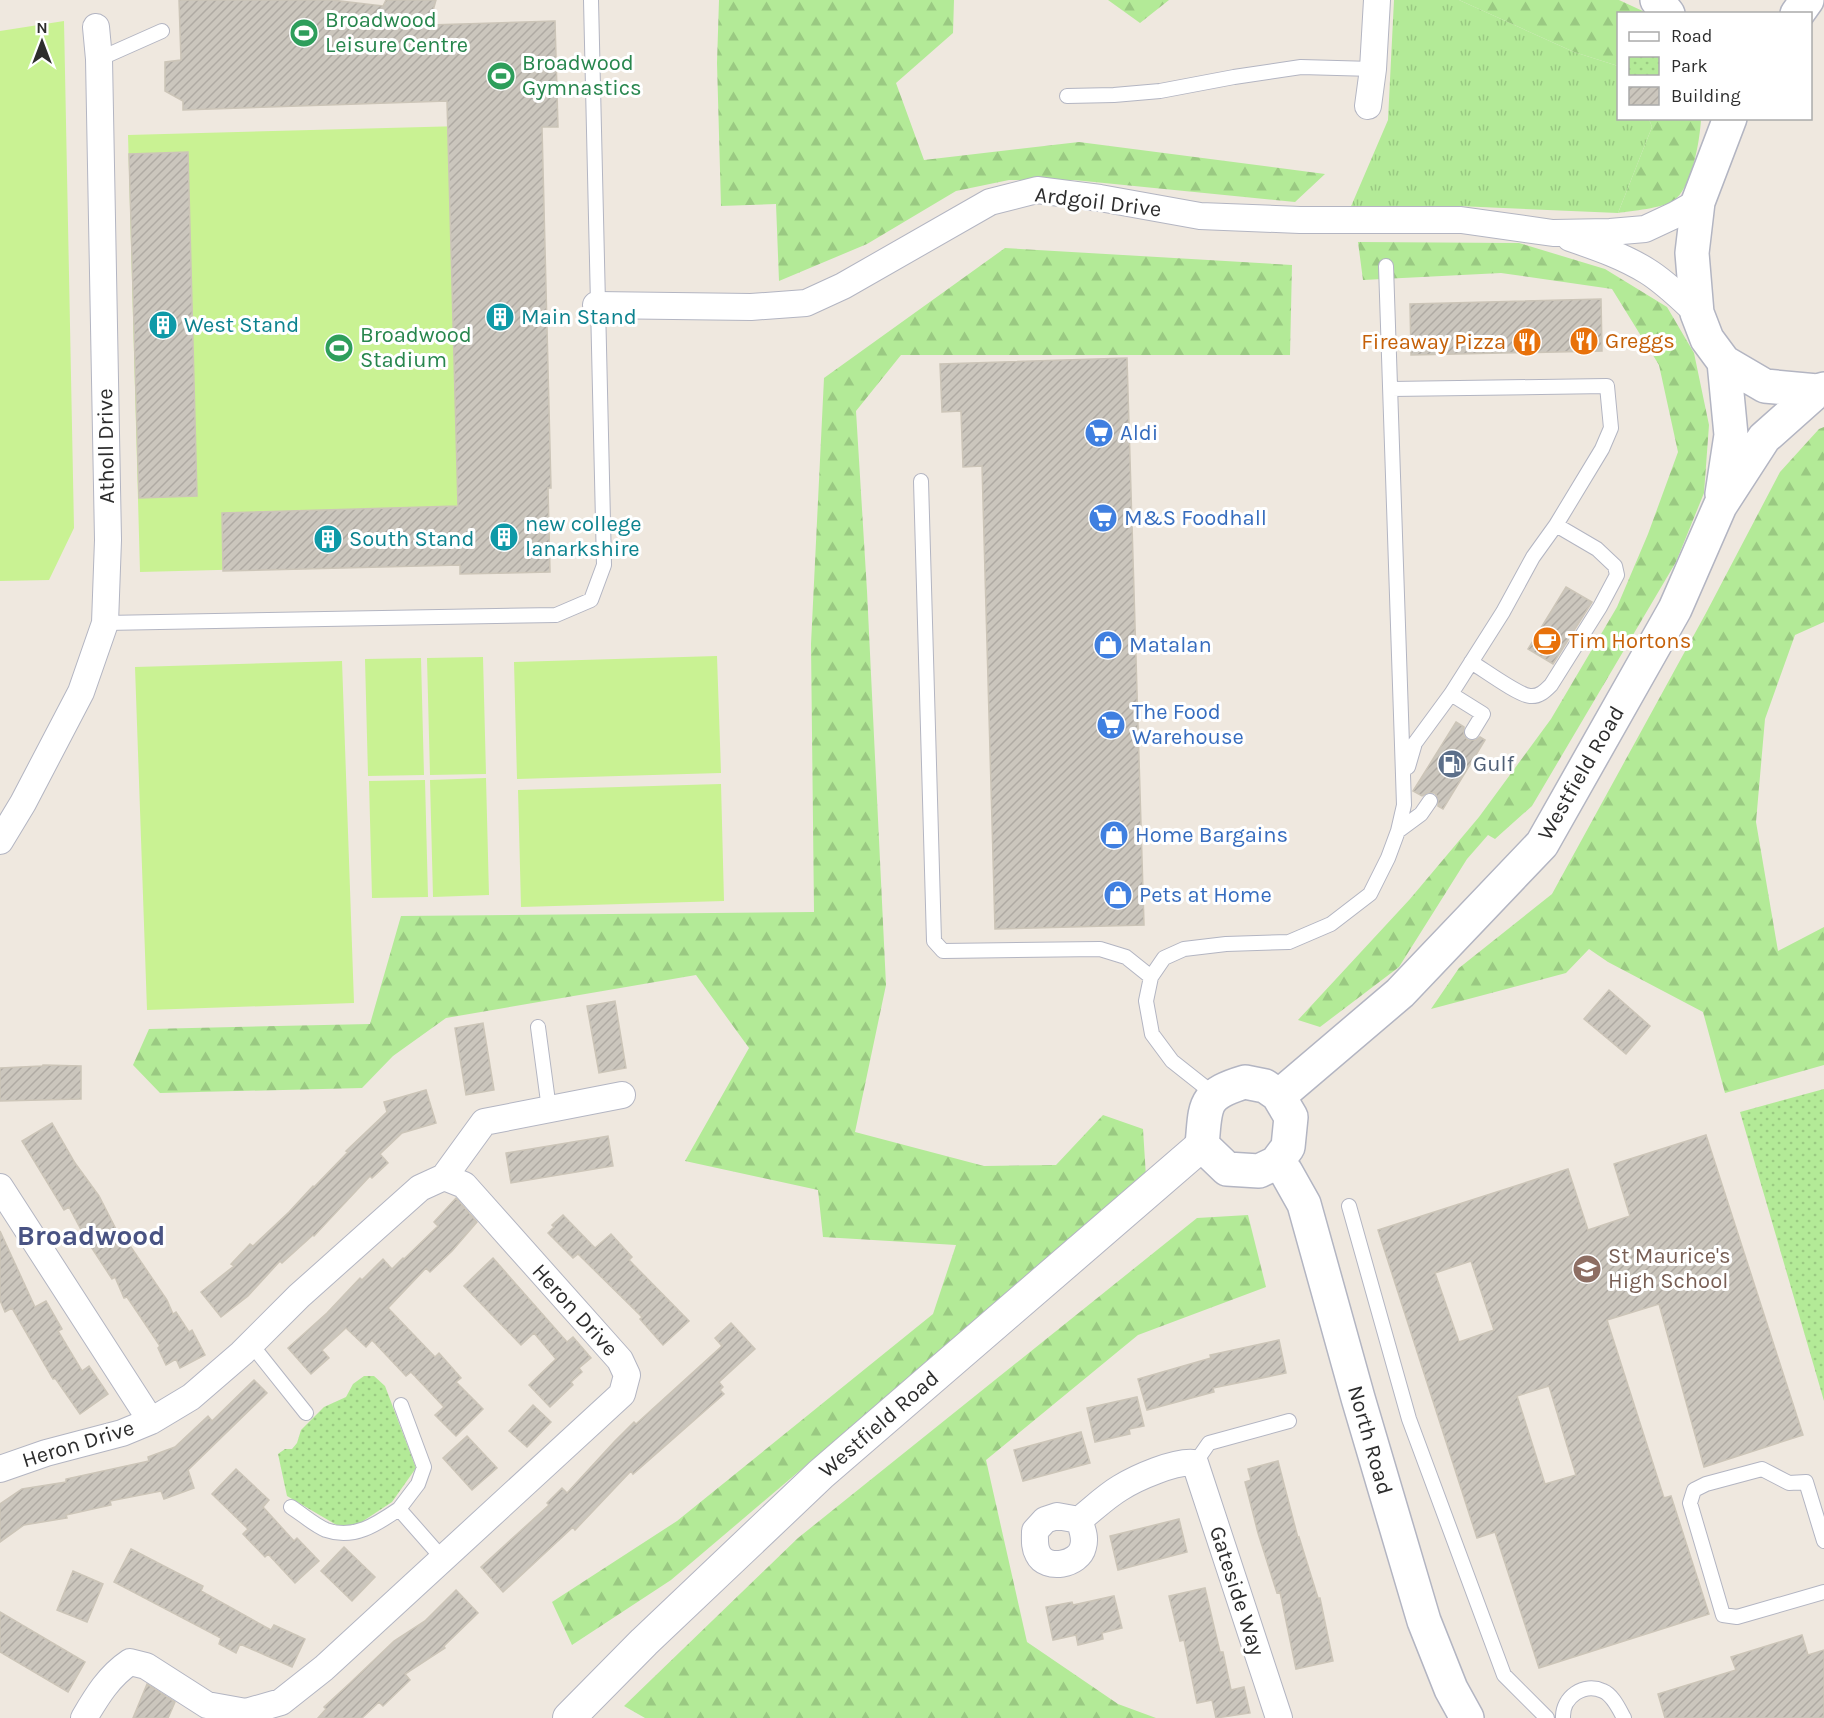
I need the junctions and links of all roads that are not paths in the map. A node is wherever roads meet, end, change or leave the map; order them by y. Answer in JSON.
{"nodes":[{"id":1,"x":591,"y":0,"type":"edge"},
{"id":2,"x":1377,"y":0,"type":"edge"},
{"id":3,"x":1657,"y":0,"type":"edge"},
{"id":4,"x":1666,"y":12,"type":"edge"},
{"id":5,"x":96,"y":27,"type":"dead end"},
{"id":6,"x":162,"y":31,"type":"dead end"},
{"id":7,"x":99,"y":59,"type":"junction"},
{"id":8,"x":1373,"y":69,"type":"junction"},
{"id":9,"x":1067,"y":96,"type":"dead end"},
{"id":10,"x":1368,"y":106,"type":"dead end"},
{"id":11,"x":1727,"y":121,"type":"edge"},
{"id":12,"x":1690,"y":214,"type":"junction"},
{"id":13,"x":1553,"y":233,"type":"junction"},
{"id":14,"x":1386,"y":266,"type":"dead end"},
{"id":15,"x":596,"y":305,"type":"junction"},
{"id":16,"x":1696,"y":313,"type":"junction"},
{"id":17,"x":1724,"y":362,"type":"junction"},
{"id":18,"x":1391,"y":389,"type":"junction"},
{"id":19,"x":1821,"y":390,"type":"edge"},
{"id":20,"x":921,"y":481,"type":"dead end"},
{"id":21,"x":1720,"y":506,"type":"junction"},
{"id":22,"x":1556,"y":525,"type":"junction"},
{"id":23,"x":105,"y":623,"type":"junction"},
{"id":24,"x":1471,"y":662,"type":"junction"},
{"id":25,"x":1451,"y":694,"type":"junction"},
{"id":26,"x":1472,"y":732,"type":"dead end"},
{"id":27,"x":1404,"y":778,"type":"junction"},
{"id":28,"x":1430,"y":801,"type":"dead end"},
{"id":29,"x":1398,"y":831,"type":"junction"},
{"id":30,"x":0,"y":841,"type":"edge"},
{"id":31,"x":1151,"y":977,"type":"junction"},
{"id":32,"x":538,"y":1027,"type":"dead end"},
{"id":33,"x":622,"y":1095,"type":"dead end"},
{"id":34,"x":1215,"y":1095,"type":"junction"},
{"id":35,"x":1279,"y":1096,"type":"junction"},
{"id":36,"x":549,"y":1109,"type":"junction"},
{"id":37,"x":1202,"y":1145,"type":"junction"},
{"id":38,"x":1276,"y":1163,"type":"junction"},
{"id":39,"x":444,"y":1177,"type":"junction"},
{"id":40,"x":0,"y":1187,"type":"edge"},
{"id":41,"x":1349,"y":1206,"type":"dead end"},
{"id":42,"x":251,"y":1344,"type":"junction"},
{"id":43,"x":401,"y":1405,"type":"dead end"},
{"id":44,"x":306,"y":1413,"type":"dead end"},
{"id":45,"x":151,"y":1420,"type":"junction"},
{"id":46,"x":1289,"y":1420,"type":"dead end"},
{"id":47,"x":1195,"y":1463,"type":"junction"},
{"id":48,"x":0,"y":1469,"type":"edge"},
{"id":49,"x":291,"y":1507,"type":"dead end"},
{"id":50,"x":399,"y":1509,"type":"junction"},
{"id":51,"x":1079,"y":1520,"type":"dead end"},
{"id":52,"x":1824,"y":1541,"type":"edge"},
{"id":53,"x":443,"y":1559,"type":"junction"},
{"id":54,"x":1824,"y":1592,"type":"edge"},
{"id":55,"x":84,"y":1718,"type":"edge"},
{"id":56,"x":569,"y":1718,"type":"edge"},
{"id":57,"x":1279,"y":1718,"type":"edge"},
{"id":58,"x":1467,"y":1718,"type":"edge"},
{"id":59,"x":1547,"y":1718,"type":"edge"},
{"id":60,"x":1563,"y":1718,"type":"edge"},
{"id":61,"x":1624,"y":1718,"type":"edge"}],
"edges":[{"from":1,"to":15,"type":"lane"},
{"from":2,"to":8,"type":"street"},
{"from":3,"to":4,"type":"main road"},
{"from":5,"to":7,"type":"street","name":"Atholl Drive"},
{"from":6,"to":7,"type":"lane"},
{"from":7,"to":23,"type":"street","name":"Atholl Drive"},
{"from":8,"to":9,"type":"lane"},
{"from":8,"to":10,"type":"street"},
{"from":11,"to":12,"type":"main road"},
{"from":12,"to":13,"type":"street","name":"Ardgoil Drive"},
{"from":12,"to":16,"type":"main road"},
{"from":13,"to":15,"type":"street","name":"Ardgoil Drive"},
{"from":13,"to":16,"type":"street","name":"Ardgoil Drive"},
{"from":14,"to":18,"type":"lane"},
{"from":15,"to":23,"type":"lane"},
{"from":16,"to":17,"type":"main road"},
{"from":17,"to":19,"type":"main road"},
{"from":17,"to":21,"type":"main road","name":"Westfield Road"},
{"from":18,"to":22,"type":"lane"},
{"from":18,"to":27,"type":"lane"},
{"from":19,"to":21,"type":"main road","name":"Westfield Road"},
{"from":20,"to":31,"type":"lane"},
{"from":21,"to":35,"type":"main road","name":"Westfield Road"},
{"from":22,"to":24,"type":"lane"},
{"from":22,"to":24,"type":"lane"},
{"from":23,"to":30,"type":"street","name":"Atholl Drive"},
{"from":24,"to":25,"type":"lane"},
{"from":25,"to":26,"type":"lane"},
{"from":25,"to":27,"type":"lane"},
{"from":27,"to":29,"type":"lane"},
{"from":28,"to":29,"type":"lane"},
{"from":29,"to":31,"type":"lane"},
{"from":31,"to":34,"type":"lane"},
{"from":32,"to":36,"type":"lane"},
{"from":33,"to":36,"type":"street"},
{"from":34,"to":35,"type":"main road"},
{"from":34,"to":37,"type":"main road"},
{"from":35,"to":38,"type":"main road"},
{"from":36,"to":39,"type":"street"},
{"from":37,"to":38,"type":"main road"},
{"from":37,"to":56,"type":"street","name":"Westfield Road"},
{"from":38,"to":58,"type":"main road","name":"North Road"},
{"from":39,"to":42,"type":"street","name":"Heron Drive"},
{"from":39,"to":53,"type":"street","name":"Heron Drive"},
{"from":40,"to":45,"type":"street"},
{"from":41,"to":59,"type":"lane"},
{"from":42,"to":44,"type":"lane"},
{"from":42,"to":45,"type":"street","name":"Heron Drive"},
{"from":43,"to":50,"type":"lane"},
{"from":45,"to":48,"type":"street","name":"Heron Drive"},
{"from":46,"to":47,"type":"lane"},
{"from":47,"to":51,"type":"street"},
{"from":47,"to":57,"type":"street","name":"Gateside Way"},
{"from":49,"to":50,"type":"lane"},
{"from":50,"to":53,"type":"lane"},
{"from":52,"to":54,"type":"lane"},
{"from":53,"to":55,"type":"street","name":"Heron Drive"},
{"from":60,"to":61,"type":"lane"}]}
